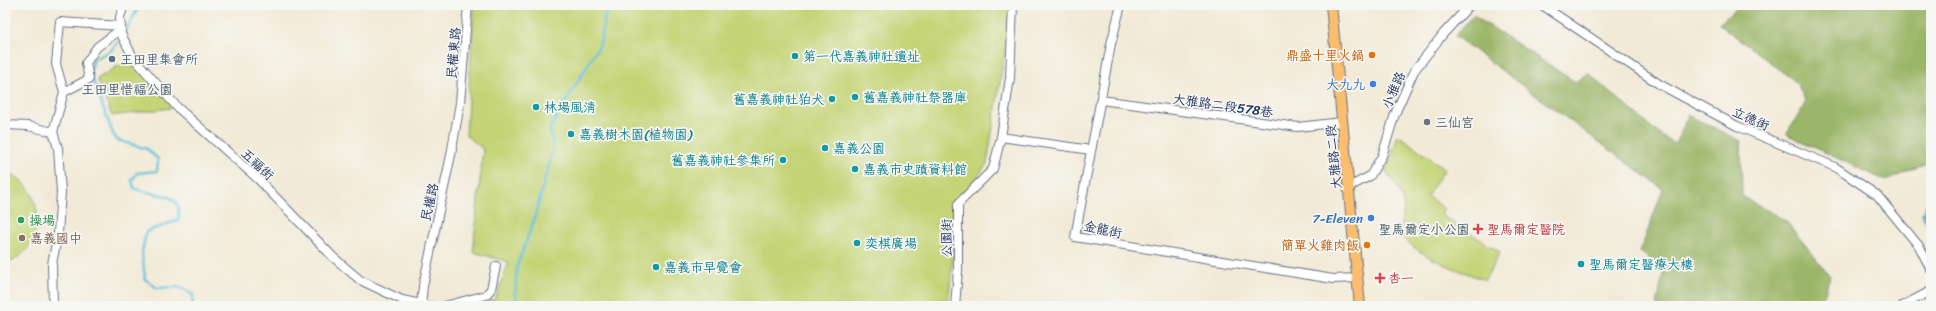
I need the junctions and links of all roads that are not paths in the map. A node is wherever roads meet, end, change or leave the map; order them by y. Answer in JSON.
{"nodes":[{"id":1,"x":124,"y":5,"type":"edge"},
{"id":2,"x":468,"y":5,"type":"edge"},
{"id":3,"x":1013,"y":5,"type":"edge"},
{"id":4,"x":1120,"y":5,"type":"edge"},
{"id":5,"x":1331,"y":5,"type":"edge"},
{"id":6,"x":1470,"y":5,"type":"edge"},
{"id":7,"x":1542,"y":5,"type":"edge"},
{"id":8,"x":121,"y":28,"type":"junction"},
{"id":9,"x":64,"y":92,"type":"junction"},
{"id":10,"x":1101,"y":100,"type":"junction"},
{"id":11,"x":460,"y":103,"type":"joint"},
{"id":12,"x":1342,"y":122,"type":"junction"},
{"id":13,"x":5,"y":125,"type":"edge"},
{"id":14,"x":53,"y":132,"type":"junction"},
{"id":15,"x":1001,"y":136,"type":"junction"},
{"id":16,"x":1091,"y":150,"type":"junction"},
{"id":17,"x":1349,"y":187,"type":"junction"},
{"id":18,"x":496,"y":266,"type":"dead end"},
{"id":19,"x":1931,"y":270,"type":"edge"},
{"id":20,"x":1357,"y":278,"type":"junction"},
{"id":21,"x":1931,"y":291,"type":"edge"},
{"id":22,"x":421,"y":305,"type":"edge"},
{"id":23,"x":53,"y":306,"type":"edge"},
{"id":24,"x":430,"y":306,"type":"edge"},
{"id":25,"x":444,"y":306,"type":"edge"},
{"id":26,"x":955,"y":306,"type":"edge"},
{"id":27,"x":1360,"y":306,"type":"edge"},
{"id":28,"x":1902,"y":306,"type":"edge"}],
"edges":[{"from":1,"to":8,"type":"street","name":"五福街"},
{"from":2,"to":11,"type":"street","name":"民權東路"},
{"from":3,"to":15,"type":"street","name":"公園街"},
{"from":4,"to":10,"type":"street","name":"金龍街"},
{"from":5,"to":12,"type":"main road","name":"大雅路二段"},
{"from":6,"to":17,"type":"street","name":"小雅路"},
{"from":7,"to":19,"type":"street","name":"立德街"},
{"from":8,"to":9,"type":"street"},
{"from":8,"to":9,"type":"street"},
{"from":8,"to":22,"type":"street","name":"五福街"},
{"from":9,"to":14,"type":"street"},
{"from":10,"to":12,"type":"street","name":"大雅路二段578巷"},
{"from":10,"to":16,"type":"street","name":"金龍街"},
{"from":11,"to":22,"type":"street","name":"民權路"},
{"from":12,"to":17,"type":"main road","name":"大雅路二段"},
{"from":13,"to":14,"type":"street"},
{"from":14,"to":23,"type":"street"},
{"from":15,"to":16,"type":"street"},
{"from":15,"to":26,"type":"street","name":"公園街"},
{"from":16,"to":20,"type":"street","name":"金龍街"},
{"from":17,"to":20,"type":"main road","name":"大雅路二段"},
{"from":18,"to":25,"type":"street"},
{"from":20,"to":27,"type":"main road","name":"大雅路二段"},
{"from":21,"to":28,"type":"street"},
{"from":22,"to":24,"type":"street","name":"五福街"}]}
